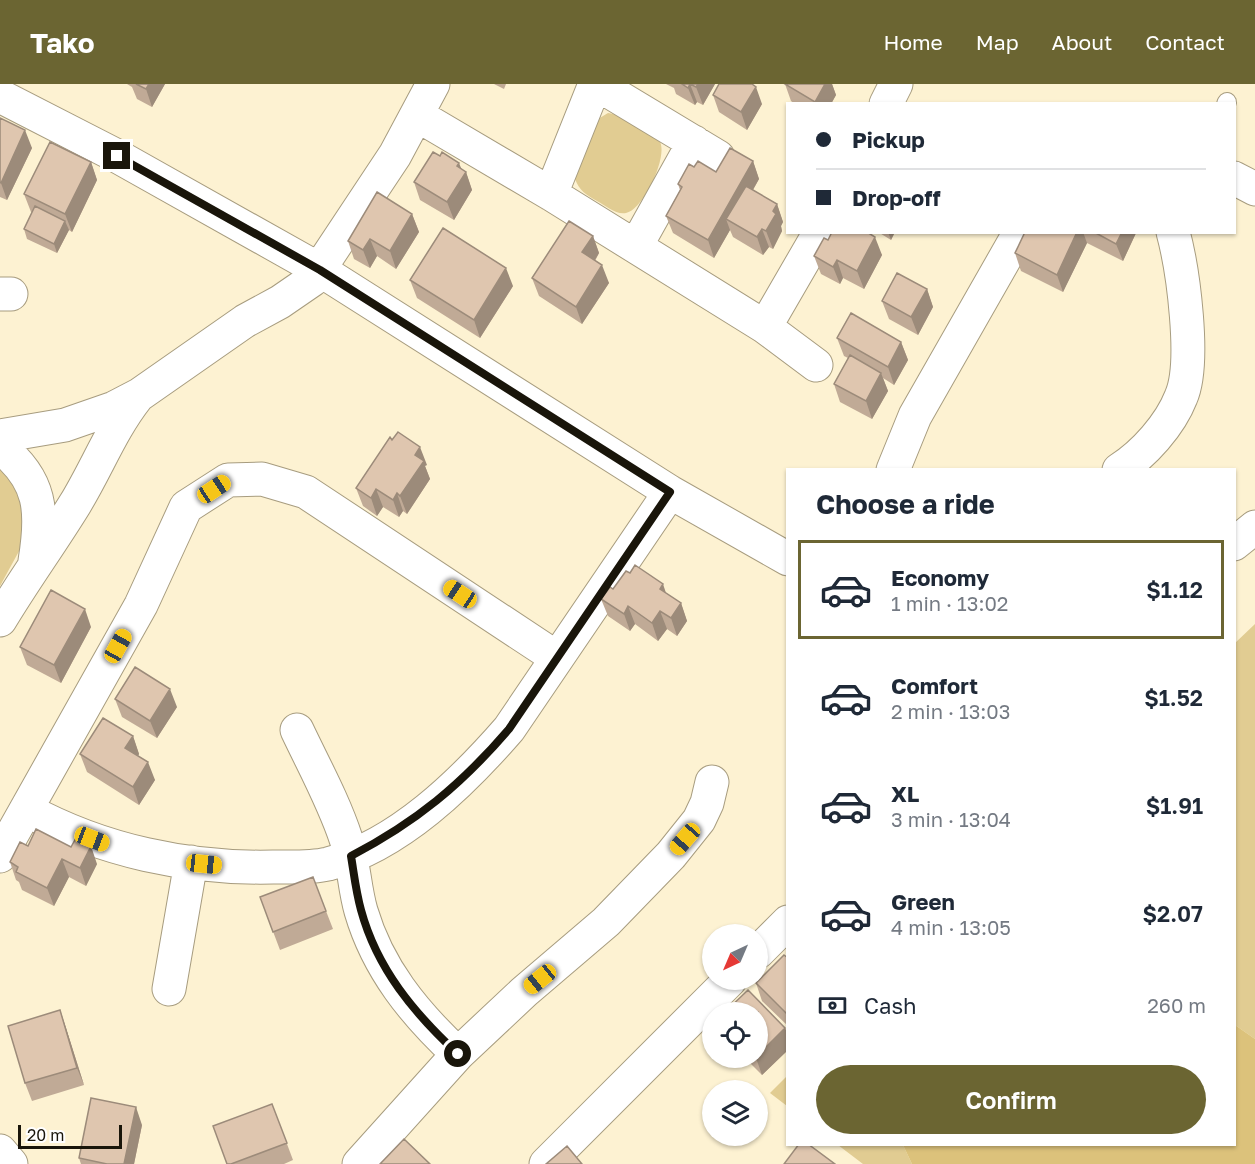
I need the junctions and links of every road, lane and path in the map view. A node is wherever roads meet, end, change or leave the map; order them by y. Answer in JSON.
{"nodes":[{"id":1,"x":432,"y":84,"type":"edge"},
{"id":2,"x":596,"y":84,"type":"edge"},
{"id":3,"x":0,"y":96,"type":"edge"},
{"id":4,"x":417,"y":115,"type":"junction"},
{"id":5,"x":1236,"y":179,"type":"edge"},
{"id":6,"x":1255,"y":189,"type":"edge"},
{"id":7,"x":551,"y":194,"type":"junction"},
{"id":8,"x":819,"y":234,"type":"edge"},
{"id":9,"x":1019,"y":234,"type":"edge"},
{"id":10,"x":1173,"y":234,"type":"edge"},
{"id":11,"x":636,"y":246,"type":"junction"},
{"id":12,"x":320,"y":270,"type":"junction"},
{"id":13,"x":765,"y":327,"type":"junction"},
{"id":14,"x":816,"y":365,"type":"dead end"},
{"id":15,"x":139,"y":394,"type":"junction"},
{"id":16,"x":0,"y":436,"type":"edge"},
{"id":17,"x":0,"y":447,"type":"edge"},
{"id":18,"x":895,"y":468,"type":"edge"},
{"id":19,"x":1121,"y":468,"type":"edge"},
{"id":20,"x":670,"y":492,"type":"junction"},
{"id":21,"x":1255,"y":527,"type":"edge"},
{"id":22,"x":1236,"y":542,"type":"edge"},
{"id":23,"x":786,"y":558,"type":"edge"},
{"id":24,"x":34,"y":563,"type":"junction"},
{"id":25,"x":0,"y":620,"type":"edge"},
{"id":26,"x":557,"y":658,"type":"junction"},
{"id":27,"x":297,"y":730,"type":"dead end"},
{"id":28,"x":712,"y":782,"type":"dead end"},
{"id":29,"x":27,"y":810,"type":"junction"},
{"id":30,"x":0,"y":856,"type":"edge"},
{"id":31,"x":351,"y":856,"type":"junction"},
{"id":32,"x":191,"y":862,"type":"junction"},
{"id":33,"x":786,"y":924,"type":"edge"},
{"id":34,"x":768,"y":942,"type":"edge"},
{"id":35,"x":170,"y":989,"type":"dead end"},
{"id":36,"x":720,"y":990,"type":"edge"},
{"id":37,"x":458,"y":1054,"type":"junction"},
{"id":38,"x":0,"y":1151,"type":"edge"},
{"id":39,"x":11,"y":1164,"type":"edge"},
{"id":40,"x":359,"y":1164,"type":"edge"},
{"id":41,"x":546,"y":1164,"type":"edge"}],
"edges":[{"from":1,"to":4,"type":"street"},
{"from":2,"to":7,"type":"street"},
{"from":2,"to":11,"type":"street"},
{"from":3,"to":12,"type":"street"},
{"from":4,"to":7,"type":"street"},
{"from":4,"to":12,"type":"street"},
{"from":5,"to":6,"type":"street"},
{"from":7,"to":11,"type":"street"},
{"from":8,"to":13,"type":"street"},
{"from":9,"to":18,"type":"street"},
{"from":10,"to":19,"type":"street"},
{"from":11,"to":13,"type":"street"},
{"from":12,"to":15,"type":"street"},
{"from":12,"to":20,"type":"street"},
{"from":13,"to":14,"type":"street"},
{"from":15,"to":16,"type":"street"},
{"from":15,"to":24,"type":"street"},
{"from":17,"to":24,"type":"street"},
{"from":20,"to":23,"type":"street"},
{"from":20,"to":26,"type":"street"},
{"from":21,"to":22,"type":"street"},
{"from":24,"to":25,"type":"street"},
{"from":26,"to":29,"type":"street"},
{"from":26,"to":31,"type":"street"},
{"from":27,"to":31,"type":"street"},
{"from":28,"to":37,"type":"street"},
{"from":29,"to":30,"type":"street"},
{"from":29,"to":32,"type":"street"},
{"from":31,"to":32,"type":"street"},
{"from":31,"to":37,"type":"street"},
{"from":32,"to":35,"type":"street"},
{"from":33,"to":34,"type":"street"},
{"from":36,"to":41,"type":"street"},
{"from":37,"to":40,"type":"street"},
{"from":38,"to":39,"type":"street"}]}
